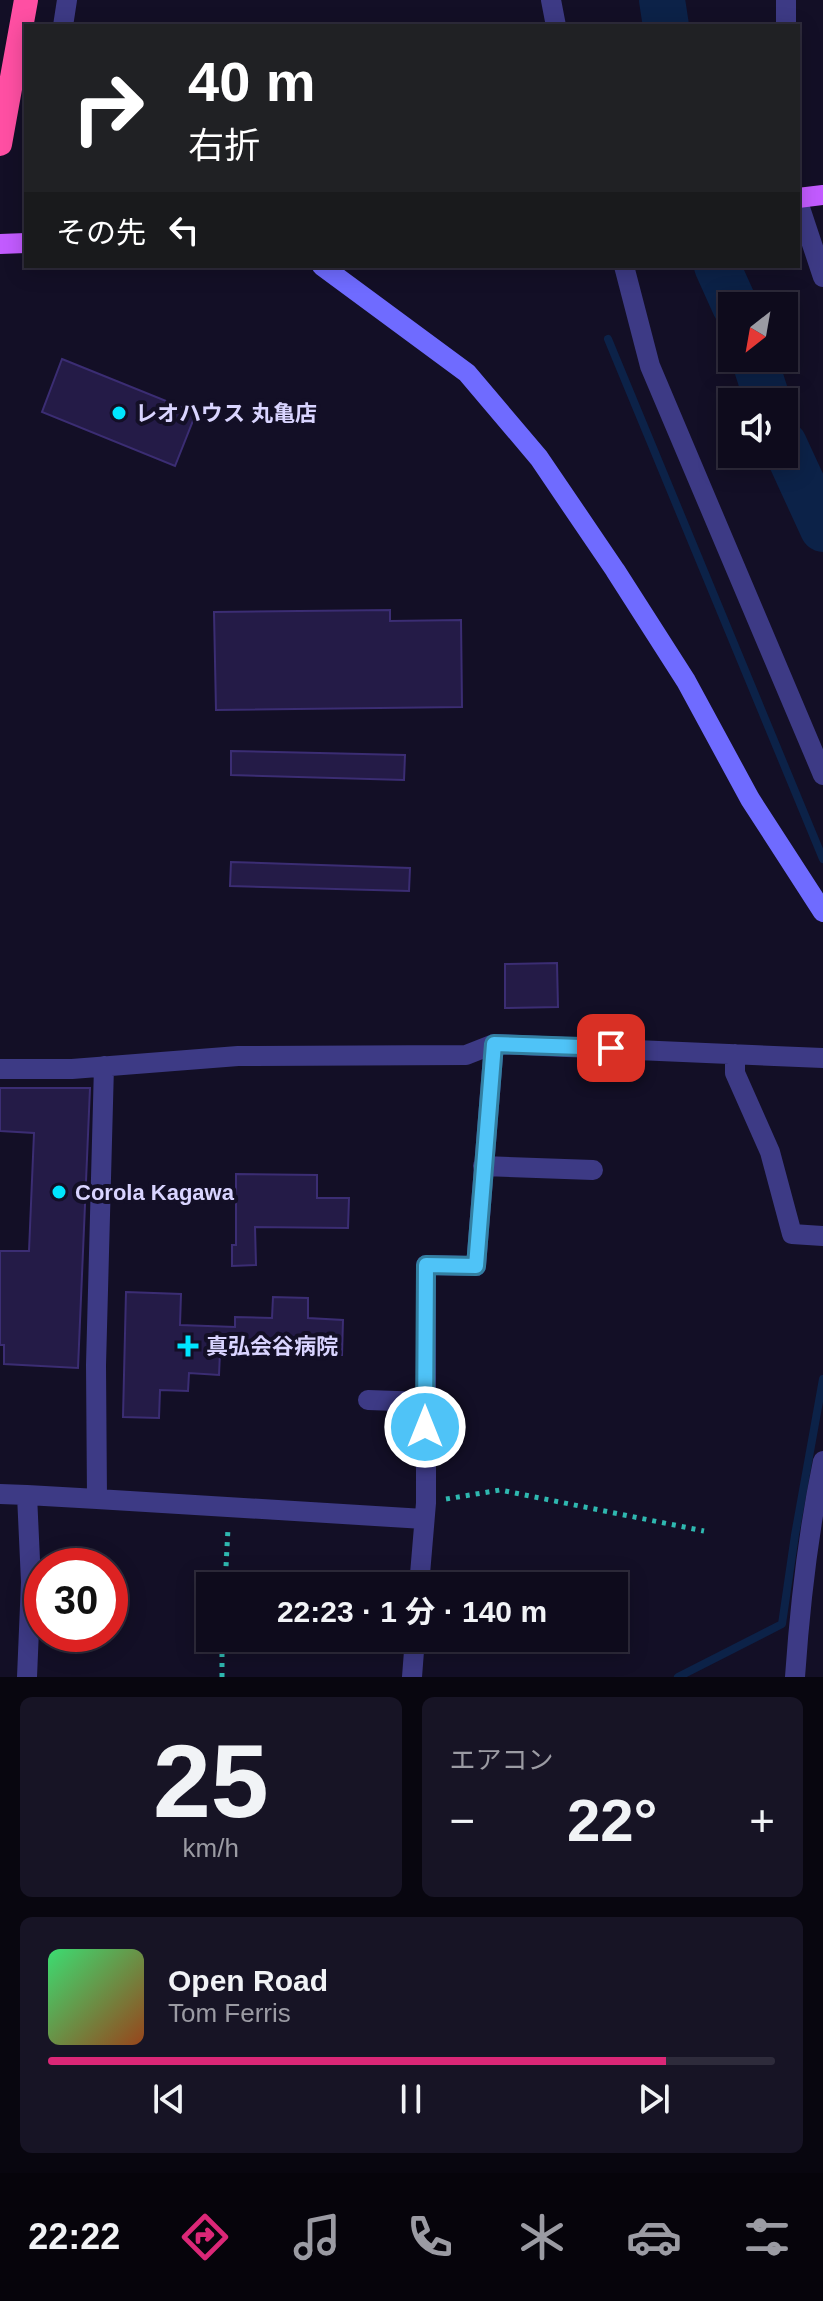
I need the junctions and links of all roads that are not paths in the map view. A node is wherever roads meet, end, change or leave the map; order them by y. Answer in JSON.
{"nodes":[{"id":1,"x":26,"y":0,"type":"edge"},
{"id":2,"x":67,"y":0,"type":"edge"},
{"id":3,"x":551,"y":0,"type":"edge"},
{"id":4,"x":786,"y":0,"type":"edge"},
{"id":5,"x":63,"y":24,"type":"edge"},
{"id":6,"x":556,"y":24,"type":"edge"},
{"id":7,"x":786,"y":24,"type":"edge"},
{"id":8,"x":0,"y":144,"type":"edge"},
{"id":9,"x":823,"y":195,"type":"edge"},
{"id":10,"x":800,"y":200,"type":"edge"},
{"id":11,"x":800,"y":206,"type":"edge"},
{"id":12,"x":24,"y":243,"type":"edge"},
{"id":13,"x":0,"y":244,"type":"edge"},
{"id":14,"x":325,"y":268,"type":"edge"},
{"id":15,"x":625,"y":268,"type":"edge"},
{"id":16,"x":823,"y":277,"type":"edge"},
{"id":17,"x":823,"y":775,"type":"edge"},
{"id":18,"x":823,"y":912,"type":"edge"},
{"id":19,"x":494,"y":1044,"type":"junction"},
{"id":20,"x":735,"y":1054,"type":"junction"},
{"id":21,"x":823,"y":1058,"type":"edge"},
{"id":22,"x":104,"y":1066,"type":"junction"},
{"id":23,"x":0,"y":1069,"type":"edge"},
{"id":24,"x":483,"y":1166,"type":"junction"},
{"id":25,"x":593,"y":1170,"type":"dead end"},
{"id":26,"x":823,"y":1236,"type":"edge"},
{"id":27,"x":368,"y":1400,"type":"dead end"},
{"id":28,"x":425,"y":1402,"type":"junction"},
{"id":29,"x":823,"y":1461,"type":"edge"},
{"id":30,"x":0,"y":1494,"type":"edge"},
{"id":31,"x":27,"y":1495,"type":"junction"},
{"id":32,"x":97,"y":1499,"type":"junction"},
{"id":33,"x":425,"y":1511,"type":"junction"},
{"id":34,"x":420,"y":1572,"type":"edge"},
{"id":35,"x":414,"y":1652,"type":"edge"},
{"id":36,"x":27,"y":1677,"type":"edge"},
{"id":37,"x":412,"y":1677,"type":"edge"},
{"id":38,"x":795,"y":1677,"type":"edge"}],
"edges":[{"from":1,"to":8,"type":"highway"},
{"from":2,"to":5,"type":"street"},
{"from":3,"to":6,"type":"street"},
{"from":4,"to":7,"type":"street"},
{"from":9,"to":10,"type":"main road"},
{"from":11,"to":16,"type":"street"},
{"from":12,"to":13,"type":"main road"},
{"from":14,"to":18,"type":"street"},
{"from":15,"to":17,"type":"street"},
{"from":19,"to":20,"type":"street"},
{"from":19,"to":22,"type":"street"},
{"from":19,"to":24,"type":"street"},
{"from":20,"to":21,"type":"street"},
{"from":20,"to":26,"type":"street"},
{"from":22,"to":23,"type":"street"},
{"from":22,"to":32,"type":"street"},
{"from":24,"to":25,"type":"street"},
{"from":24,"to":28,"type":"street"},
{"from":27,"to":28,"type":"street"},
{"from":28,"to":33,"type":"street"},
{"from":29,"to":38,"type":"street"},
{"from":30,"to":31,"type":"street"},
{"from":31,"to":32,"type":"street"},
{"from":31,"to":36,"type":"street"},
{"from":32,"to":33,"type":"street"},
{"from":33,"to":34,"type":"street"},
{"from":35,"to":37,"type":"street"}]}
